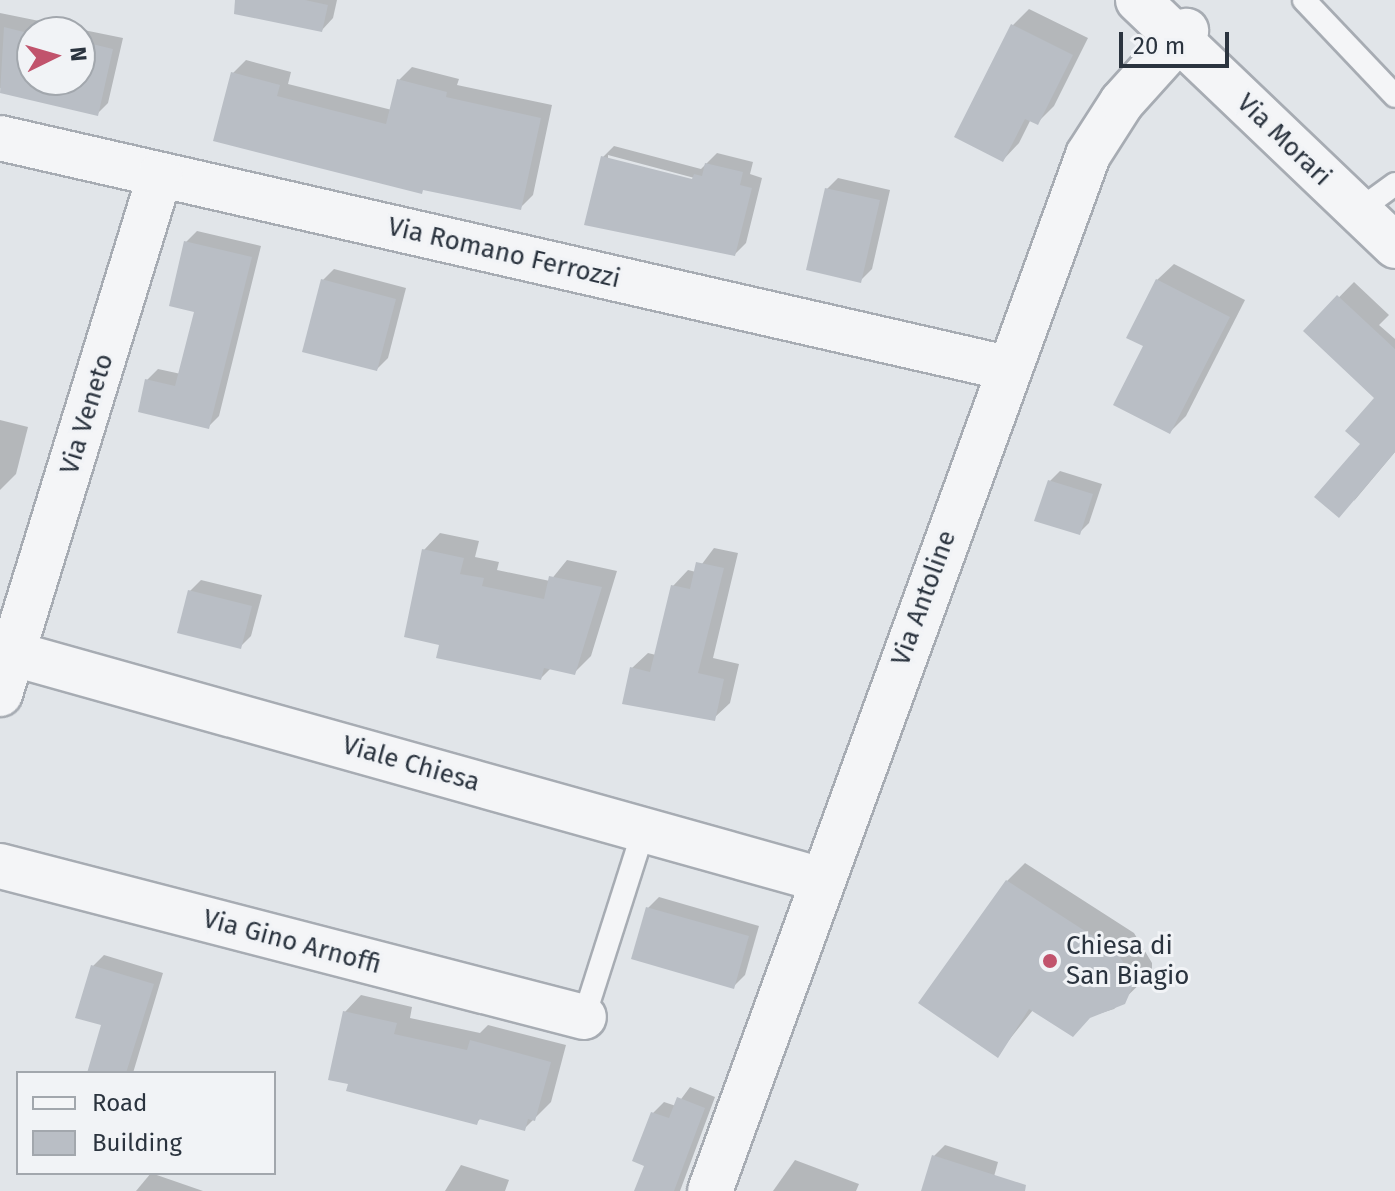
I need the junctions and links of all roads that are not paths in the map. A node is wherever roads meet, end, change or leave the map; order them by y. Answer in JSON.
{"nodes":[{"id":1,"x":1138,"y":0,"type":"edge"},
{"id":2,"x":1304,"y":0,"type":"edge"},
{"id":3,"x":1182,"y":36,"type":"junction"},
{"id":4,"x":1395,"y":96,"type":"edge"},
{"id":5,"x":0,"y":138,"type":"edge"},
{"id":6,"x":160,"y":175,"type":"junction"},
{"id":7,"x":1395,"y":184,"type":"edge"},
{"id":8,"x":1358,"y":211,"type":"junction"},
{"id":9,"x":1395,"y":246,"type":"edge"},
{"id":10,"x":1007,"y":368,"type":"junction"},
{"id":11,"x":6,"y":652,"type":"edge"},
{"id":12,"x":0,"y":694,"type":"edge"},
{"id":13,"x":644,"y":829,"type":"junction"},
{"id":14,"x":0,"y":866,"type":"edge"},
{"id":15,"x":822,"y":880,"type":"junction"},
{"id":16,"x":584,"y":1017,"type":"joint"},
{"id":17,"x":710,"y":1191,"type":"edge"}],
"edges":[{"from":1,"to":3,"type":"street","name":"Via Morari"},
{"from":2,"to":4,"type":"lane"},
{"from":3,"to":8,"type":"street","name":"Via Morari"},
{"from":3,"to":10,"type":"street","name":"Via Antoline"},
{"from":5,"to":6,"type":"street","name":"Via Romano Ferrozzi"},
{"from":6,"to":10,"type":"street","name":"Via Romano Ferrozzi"},
{"from":6,"to":11,"type":"street","name":"Via Veneto"},
{"from":7,"to":8,"type":"lane"},
{"from":8,"to":9,"type":"street","name":"Via Morari"},
{"from":10,"to":15,"type":"street","name":"Via Antoline"},
{"from":11,"to":12,"type":"street","name":"Via Veneto"},
{"from":11,"to":13,"type":"street","name":"Viale Chiesa"},
{"from":13,"to":15,"type":"street","name":"Viale Chiesa"},
{"from":13,"to":16,"type":"lane"},
{"from":14,"to":16,"type":"street","name":"Via Gino Arnoffi"},
{"from":15,"to":17,"type":"street","name":"Via Antoline"}]}
